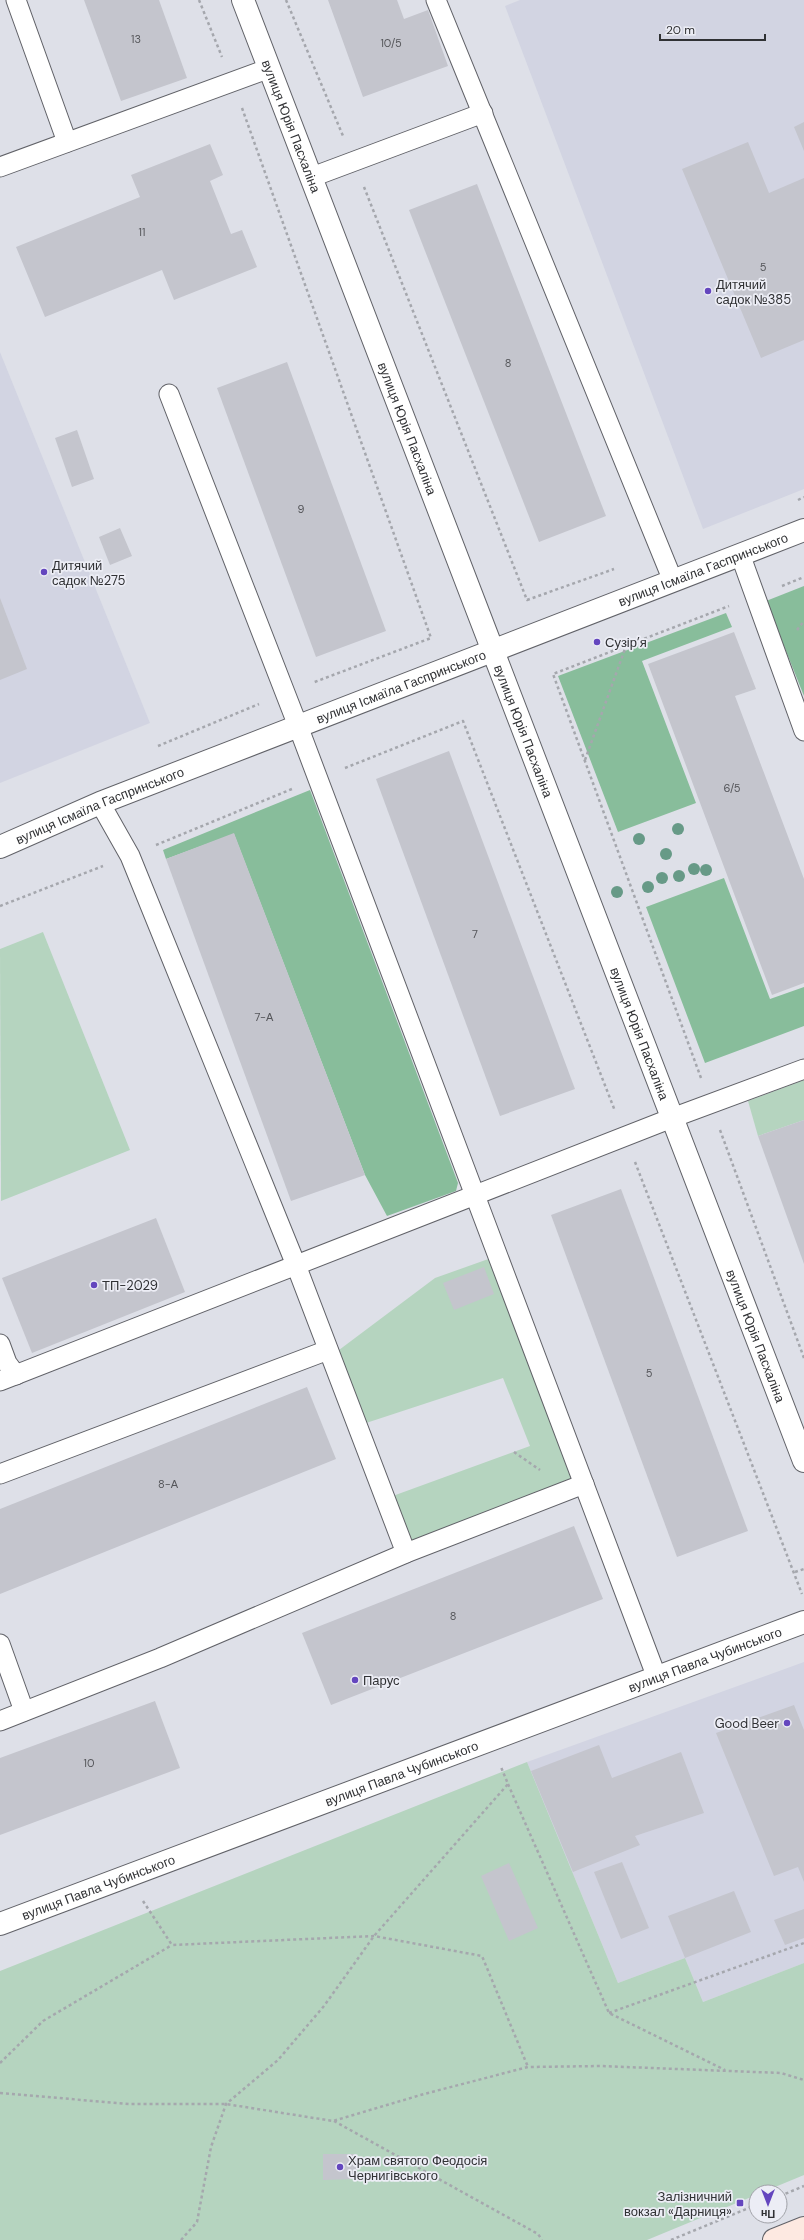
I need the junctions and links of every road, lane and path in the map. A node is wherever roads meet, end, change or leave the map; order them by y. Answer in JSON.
{"nodes":[{"id":1,"x":16,"y":0,"type":"edge"},
{"id":2,"x":198,"y":0,"type":"edge"},
{"id":3,"x":243,"y":0,"type":"edge"},
{"id":4,"x":286,"y":0,"type":"edge"},
{"id":5,"x":436,"y":0,"type":"edge"},
{"id":6,"x":270,"y":68,"type":"junction"},
{"id":7,"x":232,"y":82,"type":"junction"},
{"id":8,"x":483,"y":113,"type":"junction"},
{"id":9,"x":67,"y":142,"type":"junction"},
{"id":10,"x":354,"y":161,"type":"junction"},
{"id":11,"x":0,"y":167,"type":"edge"},
{"id":12,"x":312,"y":177,"type":"junction"},
{"id":13,"x":169,"y":394,"type":"dead end"},
{"id":14,"x":804,"y":530,"type":"edge"},
{"id":15,"x":740,"y":554,"type":"junction"},
{"id":16,"x":804,"y":577,"type":"edge"},
{"id":17,"x":674,"y":581,"type":"junction"},
{"id":18,"x":755,"y":596,"type":"junction"},
{"id":19,"x":527,"y":600,"type":"dead end"},
{"id":20,"x":626,"y":646,"type":"junction"},
{"id":21,"x":493,"y":650,"type":"junction"},
{"id":22,"x":285,"y":693,"type":"junction"},
{"id":23,"x":463,"y":721,"type":"dead end"},
{"id":24,"x":298,"y":726,"type":"junction"},
{"id":25,"x":804,"y":731,"type":"edge"},
{"id":26,"x":155,"y":748,"type":"dead end"},
{"id":27,"x":585,"y":761,"type":"junction"},
{"id":28,"x":317,"y":779,"type":"junction"},
{"id":29,"x":100,"y":803,"type":"junction"},
{"id":30,"x":0,"y":846,"type":"edge"},
{"id":31,"x":130,"y":856,"type":"junction"},
{"id":32,"x":0,"y":906,"type":"edge"},
{"id":33,"x":804,"y":1069,"type":"edge"},
{"id":34,"x":711,"y":1104,"type":"junction"},
{"id":35,"x":672,"y":1118,"type":"junction"},
{"id":36,"x":475,"y":1195,"type":"junction"},
{"id":37,"x":296,"y":1265,"type":"junction"},
{"id":38,"x":0,"y":1344,"type":"edge"},
{"id":39,"x":328,"y":1350,"type":"junction"},
{"id":40,"x":804,"y":1358,"type":"edge"},
{"id":41,"x":8,"y":1378,"type":"edge"},
{"id":42,"x":804,"y":1461,"type":"edge"},
{"id":43,"x":0,"y":1474,"type":"edge"},
{"id":44,"x":584,"y":1484,"type":"junction"},
{"id":45,"x":406,"y":1553,"type":"junction"},
{"id":46,"x":804,"y":1569,"type":"edge"},
{"id":47,"x":804,"y":1600,"type":"edge"},
{"id":48,"x":804,"y":1622,"type":"edge"},
{"id":49,"x":0,"y":1644,"type":"edge"},
{"id":50,"x":657,"y":1678,"type":"junction"},
{"id":51,"x":24,"y":1711,"type":"junction"},
{"id":52,"x":0,"y":1721,"type":"edge"},
{"id":53,"x":500,"y":1763,"type":"dead end"},
{"id":54,"x":508,"y":1784,"type":"junction"},
{"id":55,"x":141,"y":1897,"type":"dead end"},
{"id":56,"x":0,"y":1924,"type":"edge"},
{"id":57,"x":374,"y":1936,"type":"junction"},
{"id":58,"x":804,"y":1943,"type":"edge"},
{"id":59,"x":172,"y":1945,"type":"junction"},
{"id":60,"x":609,"y":2013,"type":"junction"},
{"id":61,"x":0,"y":2062,"type":"edge"},
{"id":62,"x":528,"y":2067,"type":"junction"},
{"id":63,"x":727,"y":2071,"type":"junction"},
{"id":64,"x":804,"y":2080,"type":"edge"},
{"id":65,"x":0,"y":2093,"type":"edge"},
{"id":66,"x":226,"y":2104,"type":"junction"},
{"id":67,"x":333,"y":2120,"type":"junction"},
{"id":68,"x":804,"y":2186,"type":"edge"},
{"id":69,"x":788,"y":2193,"type":"edge"},
{"id":70,"x":748,"y":2208,"type":"edge"},
{"id":71,"x":804,"y":2228,"type":"edge"},
{"id":72,"x":181,"y":2240,"type":"edge"},
{"id":73,"x":542,"y":2240,"type":"edge"},
{"id":74,"x":671,"y":2240,"type":"edge"},
{"id":75,"x":774,"y":2240,"type":"edge"}],
"edges":[{"from":1,"to":9,"type":"lane"},
{"from":2,"to":7,"type":"path"},
{"from":3,"to":6,"type":"street","name":"вулиця Юрія Пасхаліна"},
{"from":4,"to":10,"type":"path"},
{"from":5,"to":8,"type":"lane"},
{"from":6,"to":7,"type":"lane"},
{"from":6,"to":12,"type":"street","name":"вулиця Юрія Пасхаліна"},
{"from":7,"to":9,"type":"lane"},
{"from":7,"to":22,"type":"path"},
{"from":8,"to":10,"type":"lane"},
{"from":8,"to":17,"type":"lane"},
{"from":9,"to":11,"type":"lane"},
{"from":10,"to":12,"type":"lane"},
{"from":10,"to":19,"type":"path"},
{"from":12,"to":21,"type":"street","name":"вулиця Юрія Пасхаліна"},
{"from":13,"to":22,"type":"lane"},
{"from":14,"to":15,"type":"street","name":"вулиця Ісмаїла Гаспринського"},
{"from":15,"to":17,"type":"street","name":"вулиця Ісмаїла Гаспринського"},
{"from":15,"to":18,"type":"lane"},
{"from":16,"to":18,"type":"path"},
{"from":17,"to":21,"type":"street","name":"вулиця Ісмаїла Гаспринського"},
{"from":18,"to":20,"type":"path"},
{"from":18,"to":25,"type":"lane"},
{"from":20,"to":27,"type":"path"},
{"from":20,"to":27,"type":"path"},
{"from":21,"to":24,"type":"street","name":"вулиця Ісмаїла Гаспринського"},
{"from":21,"to":35,"type":"street","name":"вулиця Юрія Пасхаліна"},
{"from":22,"to":24,"type":"lane"},
{"from":22,"to":26,"type":"path"},
{"from":23,"to":28,"type":"path"},
{"from":24,"to":28,"type":"lane"},
{"from":24,"to":29,"type":"street","name":"вулиця Ісмаїла Гаспринського"},
{"from":27,"to":34,"type":"path"},
{"from":28,"to":31,"type":"path"},
{"from":28,"to":36,"type":"lane"},
{"from":29,"to":30,"type":"street","name":"вулиця Ісмаїла Гаспринського"},
{"from":29,"to":31,"type":"lane"},
{"from":31,"to":32,"type":"path"},
{"from":31,"to":37,"type":"lane"},
{"from":33,"to":34,"type":"lane"},
{"from":34,"to":35,"type":"lane"},
{"from":34,"to":40,"type":"path"},
{"from":35,"to":36,"type":"lane"},
{"from":35,"to":42,"type":"street","name":"вулиця Юрія Пасхаліна"},
{"from":36,"to":37,"type":"lane"},
{"from":36,"to":44,"type":"lane"},
{"from":37,"to":39,"type":"lane"},
{"from":37,"to":41,"type":"lane"},
{"from":38,"to":41,"type":"lane"},
{"from":39,"to":43,"type":"lane"},
{"from":39,"to":45,"type":"lane"},
{"from":44,"to":45,"type":"lane"},
{"from":44,"to":50,"type":"lane"},
{"from":45,"to":51,"type":"lane"},
{"from":46,"to":47,"type":"path"},
{"from":48,"to":50,"type":"street","name":"вулиця Павла Чубинського"},
{"from":49,"to":51,"type":"lane"},
{"from":50,"to":56,"type":"street","name":"вулиця Павла Чубинського"},
{"from":51,"to":52,"type":"lane"},
{"from":53,"to":54,"type":"path"},
{"from":54,"to":57,"type":"path"},
{"from":54,"to":60,"type":"path"},
{"from":55,"to":59,"type":"path"},
{"from":57,"to":59,"type":"path"},
{"from":57,"to":62,"type":"path"},
{"from":57,"to":66,"type":"path"},
{"from":58,"to":60,"type":"path"},
{"from":59,"to":61,"type":"path"},
{"from":60,"to":63,"type":"path"},
{"from":62,"to":63,"type":"path"},
{"from":62,"to":67,"type":"path"},
{"from":63,"to":64,"type":"path"},
{"from":65,"to":66,"type":"path"},
{"from":66,"to":67,"type":"path"},
{"from":66,"to":72,"type":"path"},
{"from":67,"to":73,"type":"path"},
{"from":68,"to":69,"type":"path"},
{"from":70,"to":74,"type":"path"},
{"from":71,"to":75,"type":"main road"}]}
